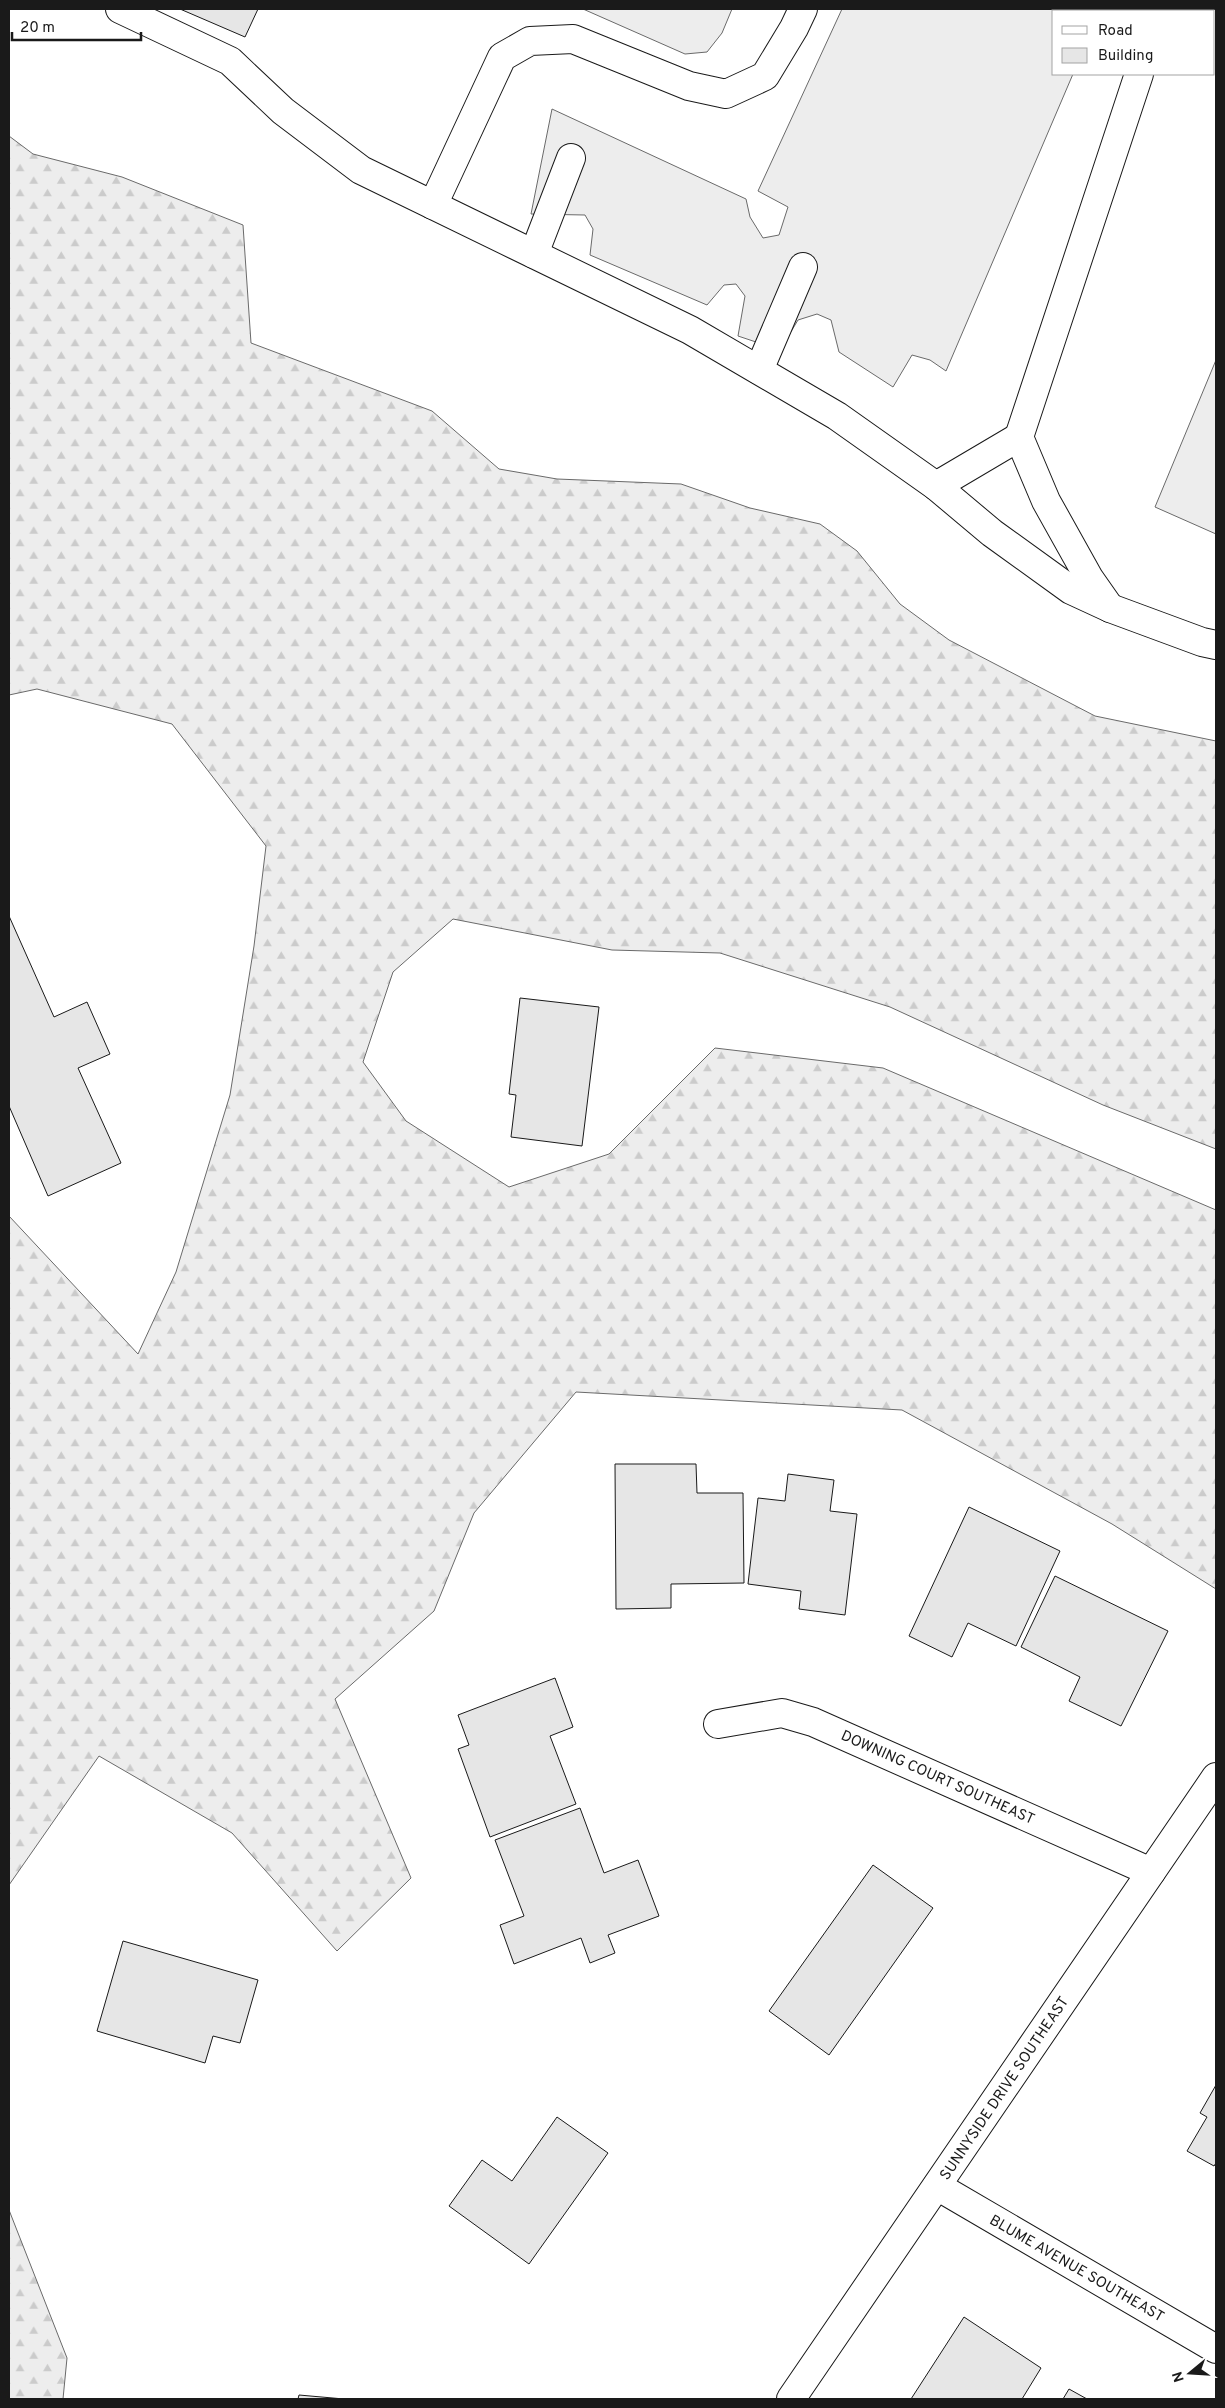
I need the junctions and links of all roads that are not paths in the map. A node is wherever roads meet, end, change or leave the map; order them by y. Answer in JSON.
{"nodes":[{"id":1,"x":120,"y":9,"type":"edge"},
{"id":2,"x":803,"y":9,"type":"edge"},
{"id":3,"x":1139,"y":75,"type":"edge"},
{"id":4,"x":570,"y":158,"type":"dead end"},
{"id":5,"x":433,"y":205,"type":"junction"},
{"id":6,"x":534,"y":254,"type":"junction"},
{"id":7,"x":804,"y":267,"type":"dead end"},
{"id":8,"x":758,"y":370,"type":"junction"},
{"id":9,"x":1019,"y":437,"type":"junction"},
{"id":10,"x":936,"y":486,"type":"junction"},
{"id":11,"x":1110,"y":608,"type":"junction"},
{"id":12,"x":1216,"y":645,"type":"edge"},
{"id":13,"x":718,"y":1724,"type":"dead end"},
{"id":14,"x":1216,"y":1777,"type":"edge"},
{"id":15,"x":1152,"y":1872,"type":"junction"},
{"id":16,"x":937,"y":2186,"type":"junction"},
{"id":17,"x":1216,"y":2349,"type":"edge"},
{"id":18,"x":791,"y":2399,"type":"edge"}],
"edges":[{"from":1,"to":5,"type":"street"},
{"from":2,"to":5,"type":"street"},
{"from":3,"to":9,"type":"street"},
{"from":4,"to":6,"type":"street"},
{"from":5,"to":6,"type":"street"},
{"from":6,"to":8,"type":"street"},
{"from":7,"to":8,"type":"street"},
{"from":8,"to":10,"type":"street"},
{"from":9,"to":10,"type":"street"},
{"from":9,"to":11,"type":"street"},
{"from":10,"to":11,"type":"street"},
{"from":11,"to":12,"type":"street"},
{"from":13,"to":15,"type":"street","name":"DOWNING COURT SOUTHEAST"},
{"from":14,"to":15,"type":"street","name":"SUNNYSIDE DRIVE SOUTHEAST"},
{"from":15,"to":16,"type":"street","name":"SUNNYSIDE DRIVE SOUTHEAST"},
{"from":16,"to":17,"type":"street","name":"BLUME AVENUE SOUTHEAST"},
{"from":16,"to":18,"type":"street","name":"SUNNYSIDE DRIVE SOUTHEAST"}]}
